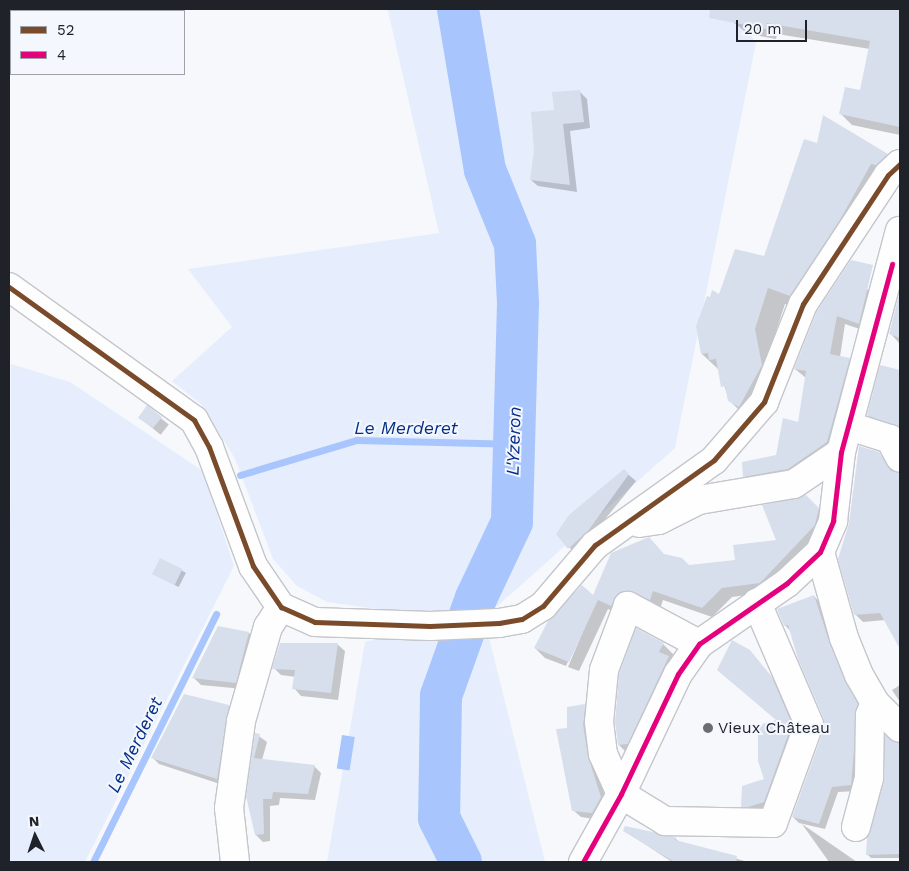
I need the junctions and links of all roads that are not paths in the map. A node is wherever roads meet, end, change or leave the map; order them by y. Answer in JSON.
{"nodes":[{"id":1,"x":900,"y":164,"type":"edge"},
{"id":2,"x":900,"y":231,"type":"edge"},
{"id":3,"x":895,"y":279,"type":"edge"},
{"id":4,"x":9,"y":286,"type":"edge"},
{"id":5,"x":849,"y":426,"type":"junction"},
{"id":6,"x":842,"y":452,"type":"junction"},
{"id":7,"x":900,"y":458,"type":"edge"},
{"id":8,"x":623,"y":526,"type":"junction"},
{"id":9,"x":820,"y":552,"type":"junction"},
{"id":10,"x":757,"y":602,"type":"junction"},
{"id":11,"x":281,"y":607,"type":"junction"},
{"id":12,"x":699,"y":644,"type":"junction"},
{"id":13,"x":875,"y":702,"type":"junction"},
{"id":14,"x":900,"y":728,"type":"edge"},
{"id":15,"x":616,"y":802,"type":"junction"},
{"id":16,"x":856,"y":827,"type":"dead end"},
{"id":17,"x":235,"y":862,"type":"edge"},
{"id":18,"x":583,"y":862,"type":"edge"}],
"edges":[{"from":1,"to":8,"type":"street"},
{"from":2,"to":3,"type":"street"},
{"from":3,"to":5,"type":"street"},
{"from":4,"to":11,"type":"street"},
{"from":5,"to":6,"type":"street"},
{"from":5,"to":7,"type":"street"},
{"from":6,"to":8,"type":"street"},
{"from":6,"to":9,"type":"street"},
{"from":8,"to":11,"type":"street"},
{"from":9,"to":10,"type":"street"},
{"from":9,"to":13,"type":"street"},
{"from":10,"to":12,"type":"street"},
{"from":10,"to":15,"type":"street"},
{"from":11,"to":17,"type":"street"},
{"from":12,"to":15,"type":"street"},
{"from":12,"to":15,"type":"street"},
{"from":13,"to":14,"type":"street"},
{"from":13,"to":16,"type":"street"},
{"from":15,"to":18,"type":"street"}]}
